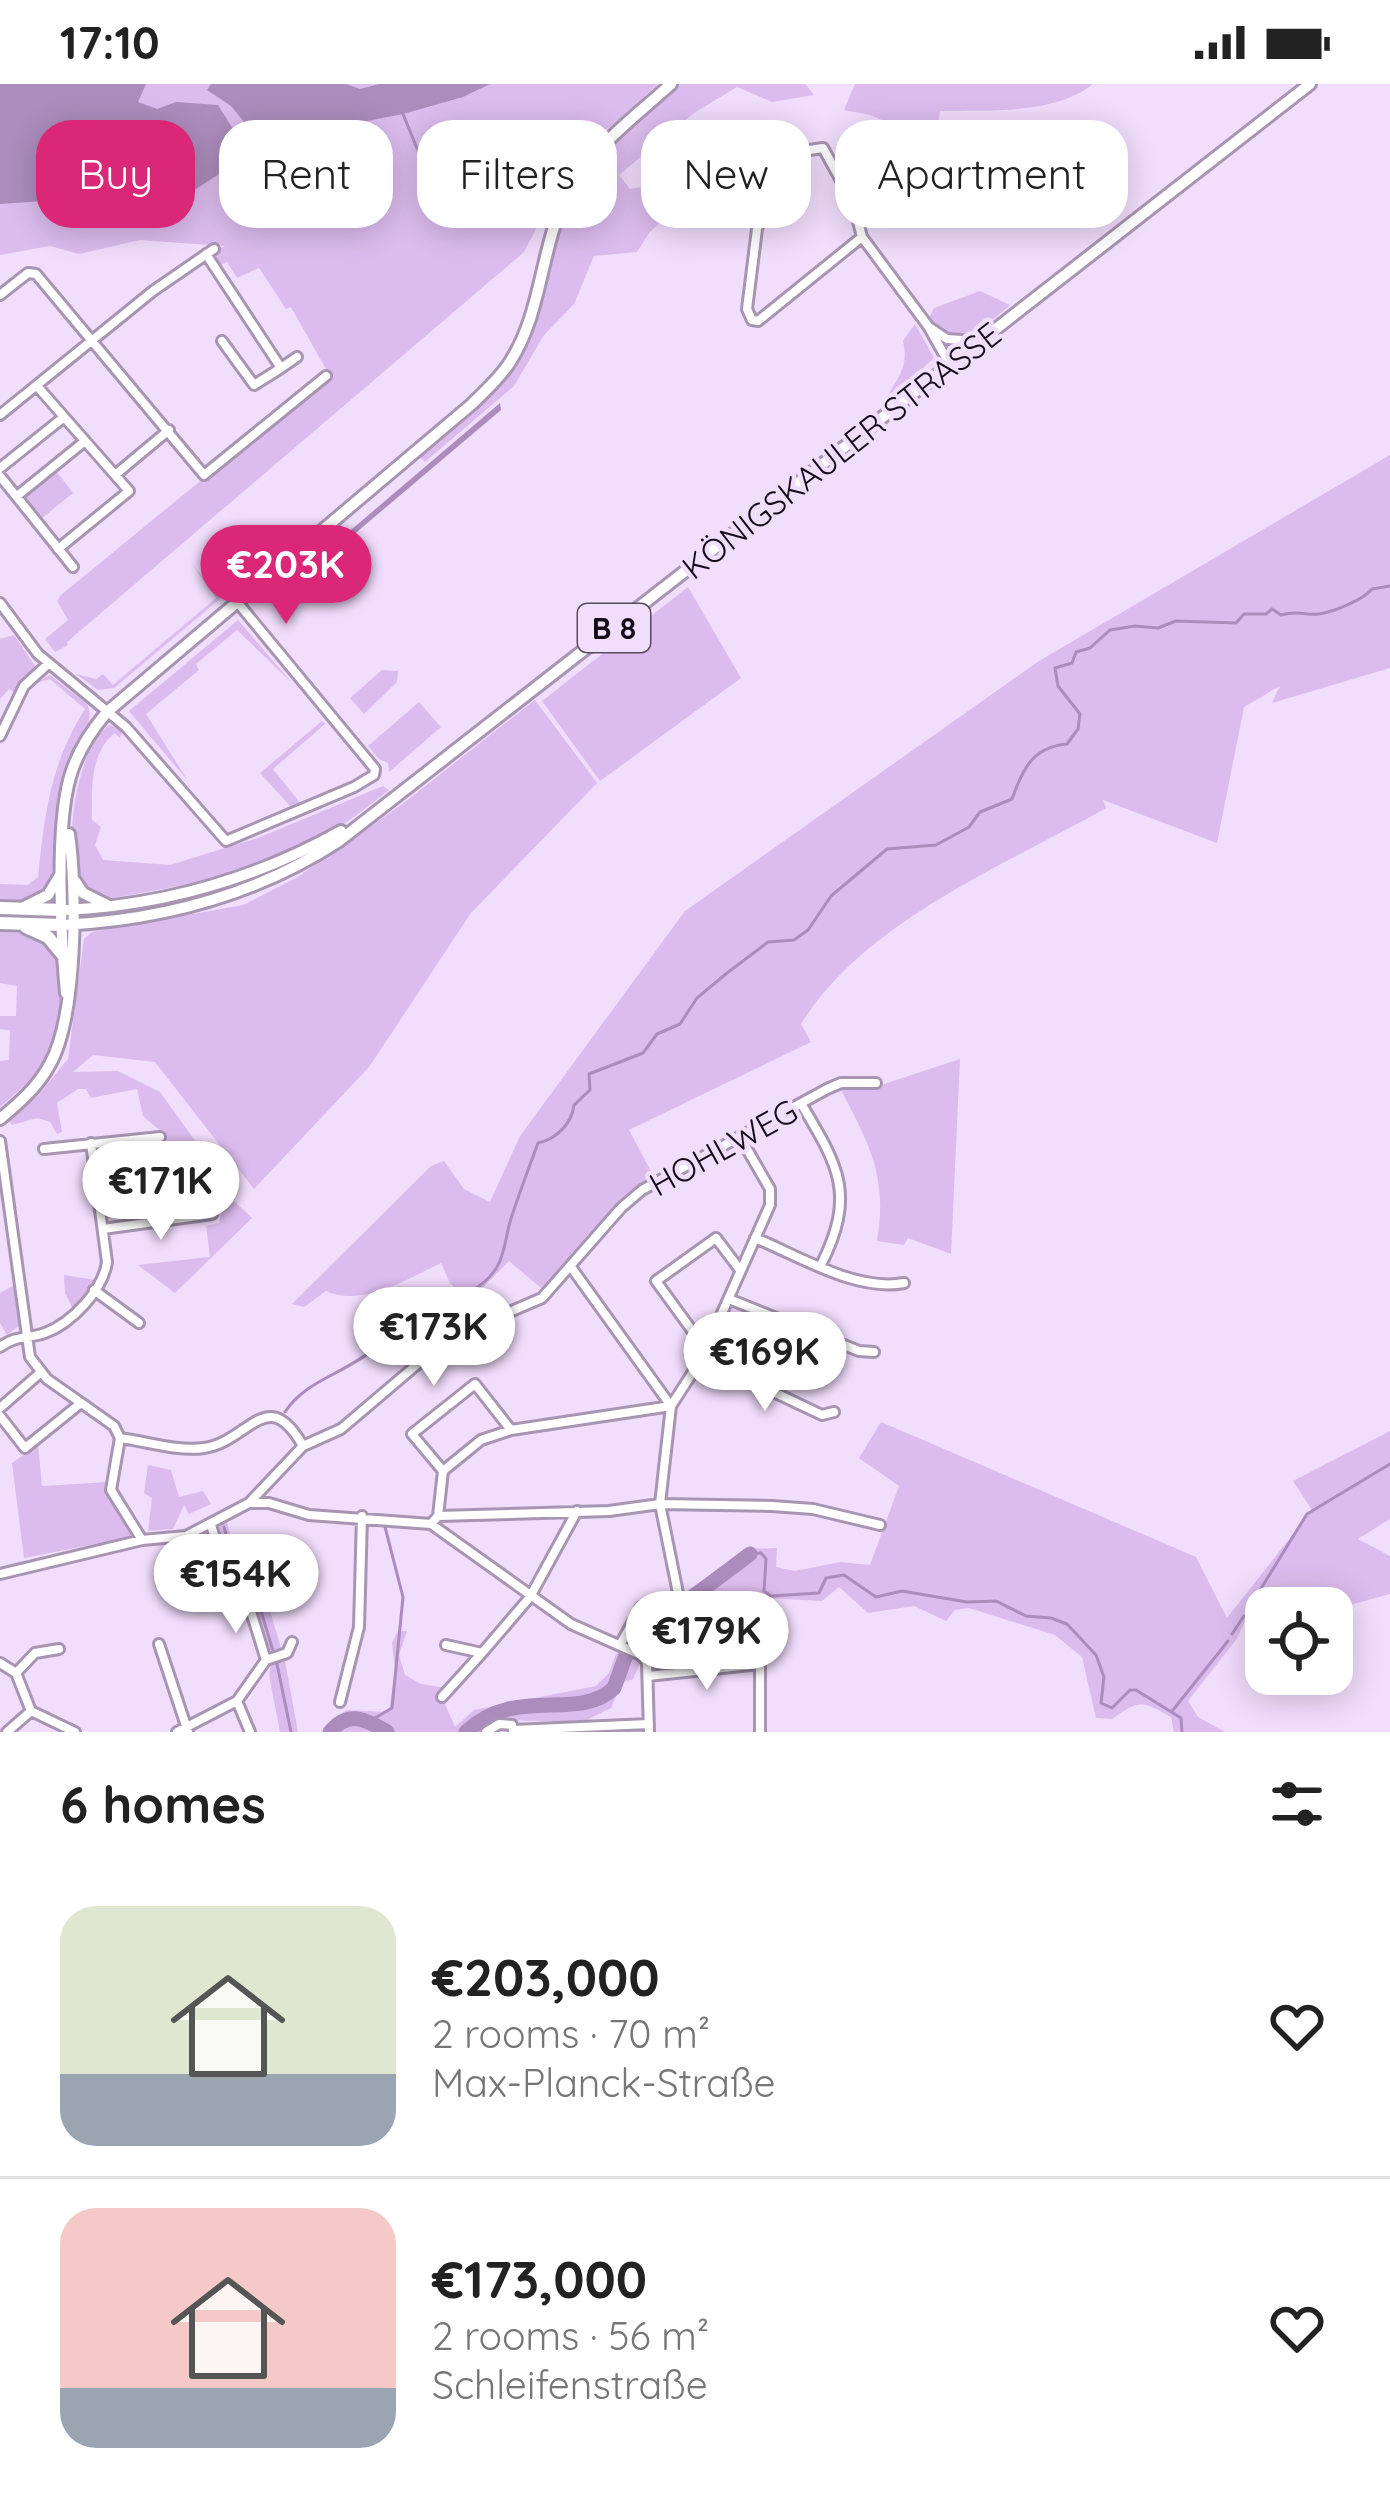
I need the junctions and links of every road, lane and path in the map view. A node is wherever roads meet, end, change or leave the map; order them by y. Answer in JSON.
{"nodes":[{"id":1,"x":671,"y":84,"type":"edge"},
{"id":2,"x":1310,"y":84,"type":"edge"},
{"id":3,"x":862,"y":237,"type":"junction"},
{"id":4,"x":0,"y":296,"type":"edge"},
{"id":5,"x":928,"y":326,"type":"junction"},
{"id":6,"x":943,"y":337,"type":"junction"},
{"id":7,"x":222,"y":340,"type":"dead end"},
{"id":8,"x":92,"y":341,"type":"junction"},
{"id":9,"x":980,"y":341,"type":"junction"},
{"id":10,"x":297,"y":357,"type":"dead end"},
{"id":11,"x":950,"y":365,"type":"junction"},
{"id":12,"x":281,"y":368,"type":"junction"},
{"id":13,"x":326,"y":376,"type":"dead end"},
{"id":14,"x":38,"y":386,"type":"junction"},
{"id":15,"x":0,"y":415,"type":"edge"},
{"id":16,"x":64,"y":417,"type":"junction"},
{"id":17,"x":169,"y":430,"type":"junction"},
{"id":18,"x":85,"y":441,"type":"junction"},
{"id":19,"x":0,"y":472,"type":"edge"},
{"id":20,"x":115,"y":475,"type":"junction"},
{"id":21,"x":16,"y":496,"type":"junction"},
{"id":22,"x":58,"y":549,"type":"junction"},
{"id":23,"x":74,"y":567,"type":"dead end"},
{"id":24,"x":0,"y":603,"type":"edge"},
{"id":25,"x":238,"y":603,"type":"junction"},
{"id":26,"x":48,"y":664,"type":"junction"},
{"id":27,"x":107,"y":712,"type":"junction"},
{"id":28,"x":0,"y":736,"type":"edge"},
{"id":29,"x":65,"y":809,"type":"junction"},
{"id":30,"x":370,"y":815,"type":"junction"},
{"id":31,"x":63,"y":866,"type":"junction"},
{"id":32,"x":73,"y":878,"type":"junction"},
{"id":33,"x":112,"y":907,"type":"junction"},
{"id":34,"x":0,"y":908,"type":"edge"},
{"id":35,"x":19,"y":917,"type":"junction"},
{"id":36,"x":68,"y":918,"type":"junction"},
{"id":37,"x":0,"y":923,"type":"edge"},
{"id":38,"x":62,"y":954,"type":"junction"},
{"id":39,"x":67,"y":993,"type":"junction"},
{"id":40,"x":876,"y":1083,"type":"dead end"},
{"id":41,"x":802,"y":1105,"type":"junction"},
{"id":42,"x":0,"y":1119,"type":"edge"},
{"id":43,"x":160,"y":1137,"type":"dead end"},
{"id":44,"x":740,"y":1137,"type":"junction"},
{"id":45,"x":0,"y":1141,"type":"edge"},
{"id":46,"x":91,"y":1144,"type":"junction"},
{"id":47,"x":44,"y":1149,"type":"dead end"},
{"id":48,"x":4,"y":1189,"type":"edge"},
{"id":49,"x":212,"y":1214,"type":"dead end"},
{"id":50,"x":103,"y":1229,"type":"junction"},
{"id":51,"x":755,"y":1238,"type":"junction"},
{"id":52,"x":15,"y":1240,"type":"junction"},
{"id":53,"x":3,"y":1241,"type":"dead end"},
{"id":54,"x":821,"y":1265,"type":"junction"},
{"id":55,"x":571,"y":1267,"type":"junction"},
{"id":56,"x":741,"y":1271,"type":"junction"},
{"id":57,"x":904,"y":1283,"type":"dead end"},
{"id":58,"x":94,"y":1290,"type":"junction"},
{"id":59,"x":728,"y":1299,"type":"junction"},
{"id":60,"x":139,"y":1323,"type":"dead end"},
{"id":61,"x":27,"y":1335,"type":"junction"},
{"id":62,"x":709,"y":1343,"type":"junction"},
{"id":63,"x":0,"y":1347,"type":"edge"},
{"id":64,"x":874,"y":1352,"type":"dead end"},
{"id":65,"x":702,"y":1358,"type":"junction"},
{"id":66,"x":40,"y":1373,"type":"junction"},
{"id":67,"x":81,"y":1403,"type":"junction"},
{"id":68,"x":671,"y":1406,"type":"junction"},
{"id":69,"x":0,"y":1412,"type":"edge"},
{"id":70,"x":834,"y":1412,"type":"dead end"},
{"id":71,"x":511,"y":1430,"type":"junction"},
{"id":72,"x":120,"y":1438,"type":"junction"},
{"id":73,"x":303,"y":1446,"type":"junction"},
{"id":74,"x":443,"y":1472,"type":"junction"},
{"id":75,"x":249,"y":1503,"type":"junction"},
{"id":76,"x":660,"y":1504,"type":"junction"},
{"id":77,"x":578,"y":1510,"type":"junction"},
{"id":78,"x":362,"y":1516,"type":"junction"},
{"id":79,"x":434,"y":1520,"type":"junction"},
{"id":80,"x":211,"y":1525,"type":"junction"},
{"id":81,"x":880,"y":1525,"type":"dead end"},
{"id":82,"x":142,"y":1540,"type":"junction"},
{"id":83,"x":0,"y":1574,"type":"edge"},
{"id":84,"x":530,"y":1597,"type":"junction"},
{"id":85,"x":292,"y":1642,"type":"dead end"},
{"id":86,"x":159,"y":1644,"type":"dead end"},
{"id":87,"x":446,"y":1645,"type":"dead end"},
{"id":88,"x":626,"y":1647,"type":"junction"},
{"id":89,"x":59,"y":1649,"type":"dead end"},
{"id":90,"x":482,"y":1653,"type":"junction"},
{"id":91,"x":273,"y":1657,"type":"junction"},
{"id":92,"x":0,"y":1663,"type":"edge"},
{"id":93,"x":16,"y":1673,"type":"junction"},
{"id":94,"x":648,"y":1676,"type":"junction"},
{"id":95,"x":442,"y":1697,"type":"dead end"},
{"id":96,"x":237,"y":1701,"type":"junction"},
{"id":97,"x":340,"y":1702,"type":"dead end"},
{"id":98,"x":31,"y":1711,"type":"junction"},
{"id":99,"x":649,"y":1728,"type":"edge"},
{"id":100,"x":184,"y":1730,"type":"edge"},
{"id":101,"x":513,"y":1731,"type":"edge"},
{"id":102,"x":7,"y":1732,"type":"edge"},
{"id":103,"x":75,"y":1732,"type":"edge"},
{"id":104,"x":250,"y":1732,"type":"edge"},
{"id":105,"x":486,"y":1732,"type":"edge"},
{"id":106,"x":760,"y":1732,"type":"edge"}],
"edges":[{"from":1,"to":25,"type":"main road"},
{"from":2,"to":9,"type":"main road","name":"KÖNIGSKAULER STRASSE","number":"B 8"},
{"from":3,"to":3,"type":"street"},
{"from":3,"to":5,"type":"street"},
{"from":4,"to":8,"type":"street"},
{"from":5,"to":6,"type":"street"},
{"from":5,"to":11,"type":"street"},
{"from":6,"to":9,"type":"street"},
{"from":6,"to":11,"type":"street"},
{"from":7,"to":12,"type":"street"},
{"from":8,"to":12,"type":"street"},
{"from":8,"to":14,"type":"street"},
{"from":8,"to":17,"type":"street"},
{"from":9,"to":11,"type":"main road","name":"KÖNIGSKAULER STRASSE","number":"B 8"},
{"from":10,"to":12,"type":"street"},
{"from":11,"to":30,"type":"main road","name":"KÖNIGSKAULER STRASSE","number":"B 8"},
{"from":13,"to":17,"type":"street"},
{"from":14,"to":15,"type":"street"},
{"from":14,"to":16,"type":"street"},
{"from":16,"to":18,"type":"street"},
{"from":16,"to":19,"type":"street"},
{"from":17,"to":20,"type":"street"},
{"from":18,"to":20,"type":"street"},
{"from":18,"to":21,"type":"street"},
{"from":19,"to":21,"type":"street"},
{"from":20,"to":22,"type":"street"},
{"from":21,"to":22,"type":"street"},
{"from":22,"to":23,"type":"street"},
{"from":24,"to":26,"type":"street"},
{"from":25,"to":27,"type":"main road"},
{"from":25,"to":27,"type":"street"},
{"from":26,"to":27,"type":"street"},
{"from":26,"to":28,"type":"street"},
{"from":27,"to":29,"type":"main road"},
{"from":29,"to":31,"type":"main road"},
{"from":29,"to":32,"type":"main road"},
{"from":30,"to":33,"type":"main road","name":"KÖNIGSKAULER STRASSE","number":"B 8"},
{"from":30,"to":36,"type":"main road","name":"KÖNIGSKAULER STRASSE","number":"B 8"},
{"from":31,"to":35,"type":"main road"},
{"from":31,"to":36,"type":"main road"},
{"from":32,"to":33,"type":"main road"},
{"from":32,"to":36,"type":"main road"},
{"from":33,"to":36,"type":"main road","number":"B 8"},
{"from":34,"to":35,"type":"highway"},
{"from":35,"to":36,"type":"highway"},
{"from":35,"to":37,"type":"highway"},
{"from":35,"to":38,"type":"highway"},
{"from":36,"to":38,"type":"main road"},
{"from":36,"to":39,"type":"main road"},
{"from":38,"to":39,"type":"main road"},
{"from":39,"to":42,"type":"main road"},
{"from":40,"to":41,"type":"street","name":"HOHLWEG"},
{"from":41,"to":44,"type":"street","name":"HOHLWEG"},
{"from":41,"to":54,"type":"street"},
{"from":43,"to":46,"type":"street"},
{"from":44,"to":51,"type":"street"},
{"from":44,"to":55,"type":"street","name":"HOHLWEG"},
{"from":45,"to":48,"type":"street"},
{"from":46,"to":47,"type":"street"},
{"from":46,"to":50,"type":"street"},
{"from":48,"to":52,"type":"street"},
{"from":49,"to":50,"type":"street"},
{"from":50,"to":58,"type":"street"},
{"from":51,"to":54,"type":"street"},
{"from":51,"to":56,"type":"street"},
{"from":52,"to":53,"type":"street"},
{"from":52,"to":61,"type":"street"},
{"from":54,"to":57,"type":"street"},
{"from":55,"to":68,"type":"street"},
{"from":55,"to":73,"type":"street","name":"HOHLWEG"},
{"from":56,"to":59,"type":"street"},
{"from":56,"to":62,"type":"street"},
{"from":58,"to":60,"type":"street"},
{"from":58,"to":61,"type":"street"},
{"from":59,"to":62,"type":"street"},
{"from":59,"to":64,"type":"street"},
{"from":61,"to":63,"type":"street"},
{"from":61,"to":66,"type":"street"},
{"from":62,"to":65,"type":"street"},
{"from":65,"to":68,"type":"street"},
{"from":65,"to":70,"type":"street"},
{"from":66,"to":67,"type":"street"},
{"from":66,"to":69,"type":"street"},
{"from":67,"to":69,"type":"street"},
{"from":67,"to":72,"type":"street"},
{"from":68,"to":71,"type":"street"},
{"from":68,"to":76,"type":"street"},
{"from":71,"to":74,"type":"street"},
{"from":71,"to":74,"type":"street"},
{"from":72,"to":73,"type":"street"},
{"from":72,"to":82,"type":"street"},
{"from":73,"to":75,"type":"street","name":"HOHLWEG"},
{"from":74,"to":79,"type":"street"},
{"from":75,"to":78,"type":"street"},
{"from":75,"to":80,"type":"street","name":"HOHLWEG"},
{"from":76,"to":77,"type":"street"},
{"from":76,"to":81,"type":"street"},
{"from":76,"to":88,"type":"street"},
{"from":77,"to":79,"type":"street"},
{"from":77,"to":84,"type":"street"},
{"from":78,"to":79,"type":"street"},
{"from":78,"to":97,"type":"street"},
{"from":79,"to":84,"type":"street"},
{"from":80,"to":82,"type":"street","name":"HOHLWEG"},
{"from":80,"to":91,"type":"street"},
{"from":82,"to":83,"type":"street","name":"HOHLWEG"},
{"from":84,"to":88,"type":"street"},
{"from":84,"to":90,"type":"street"},
{"from":85,"to":91,"type":"street"},
{"from":86,"to":100,"type":"street"},
{"from":87,"to":90,"type":"street"},
{"from":88,"to":94,"type":"street"},
{"from":89,"to":93,"type":"street"},
{"from":90,"to":95,"type":"street"},
{"from":91,"to":96,"type":"street"},
{"from":92,"to":93,"type":"street"},
{"from":93,"to":98,"type":"street"},
{"from":94,"to":99,"type":"street"},
{"from":94,"to":106,"type":"street"},
{"from":96,"to":100,"type":"street"},
{"from":96,"to":104,"type":"street"},
{"from":98,"to":102,"type":"street"},
{"from":98,"to":103,"type":"street"},
{"from":99,"to":101,"type":"street"},
{"from":101,"to":105,"type":"street"}]}
